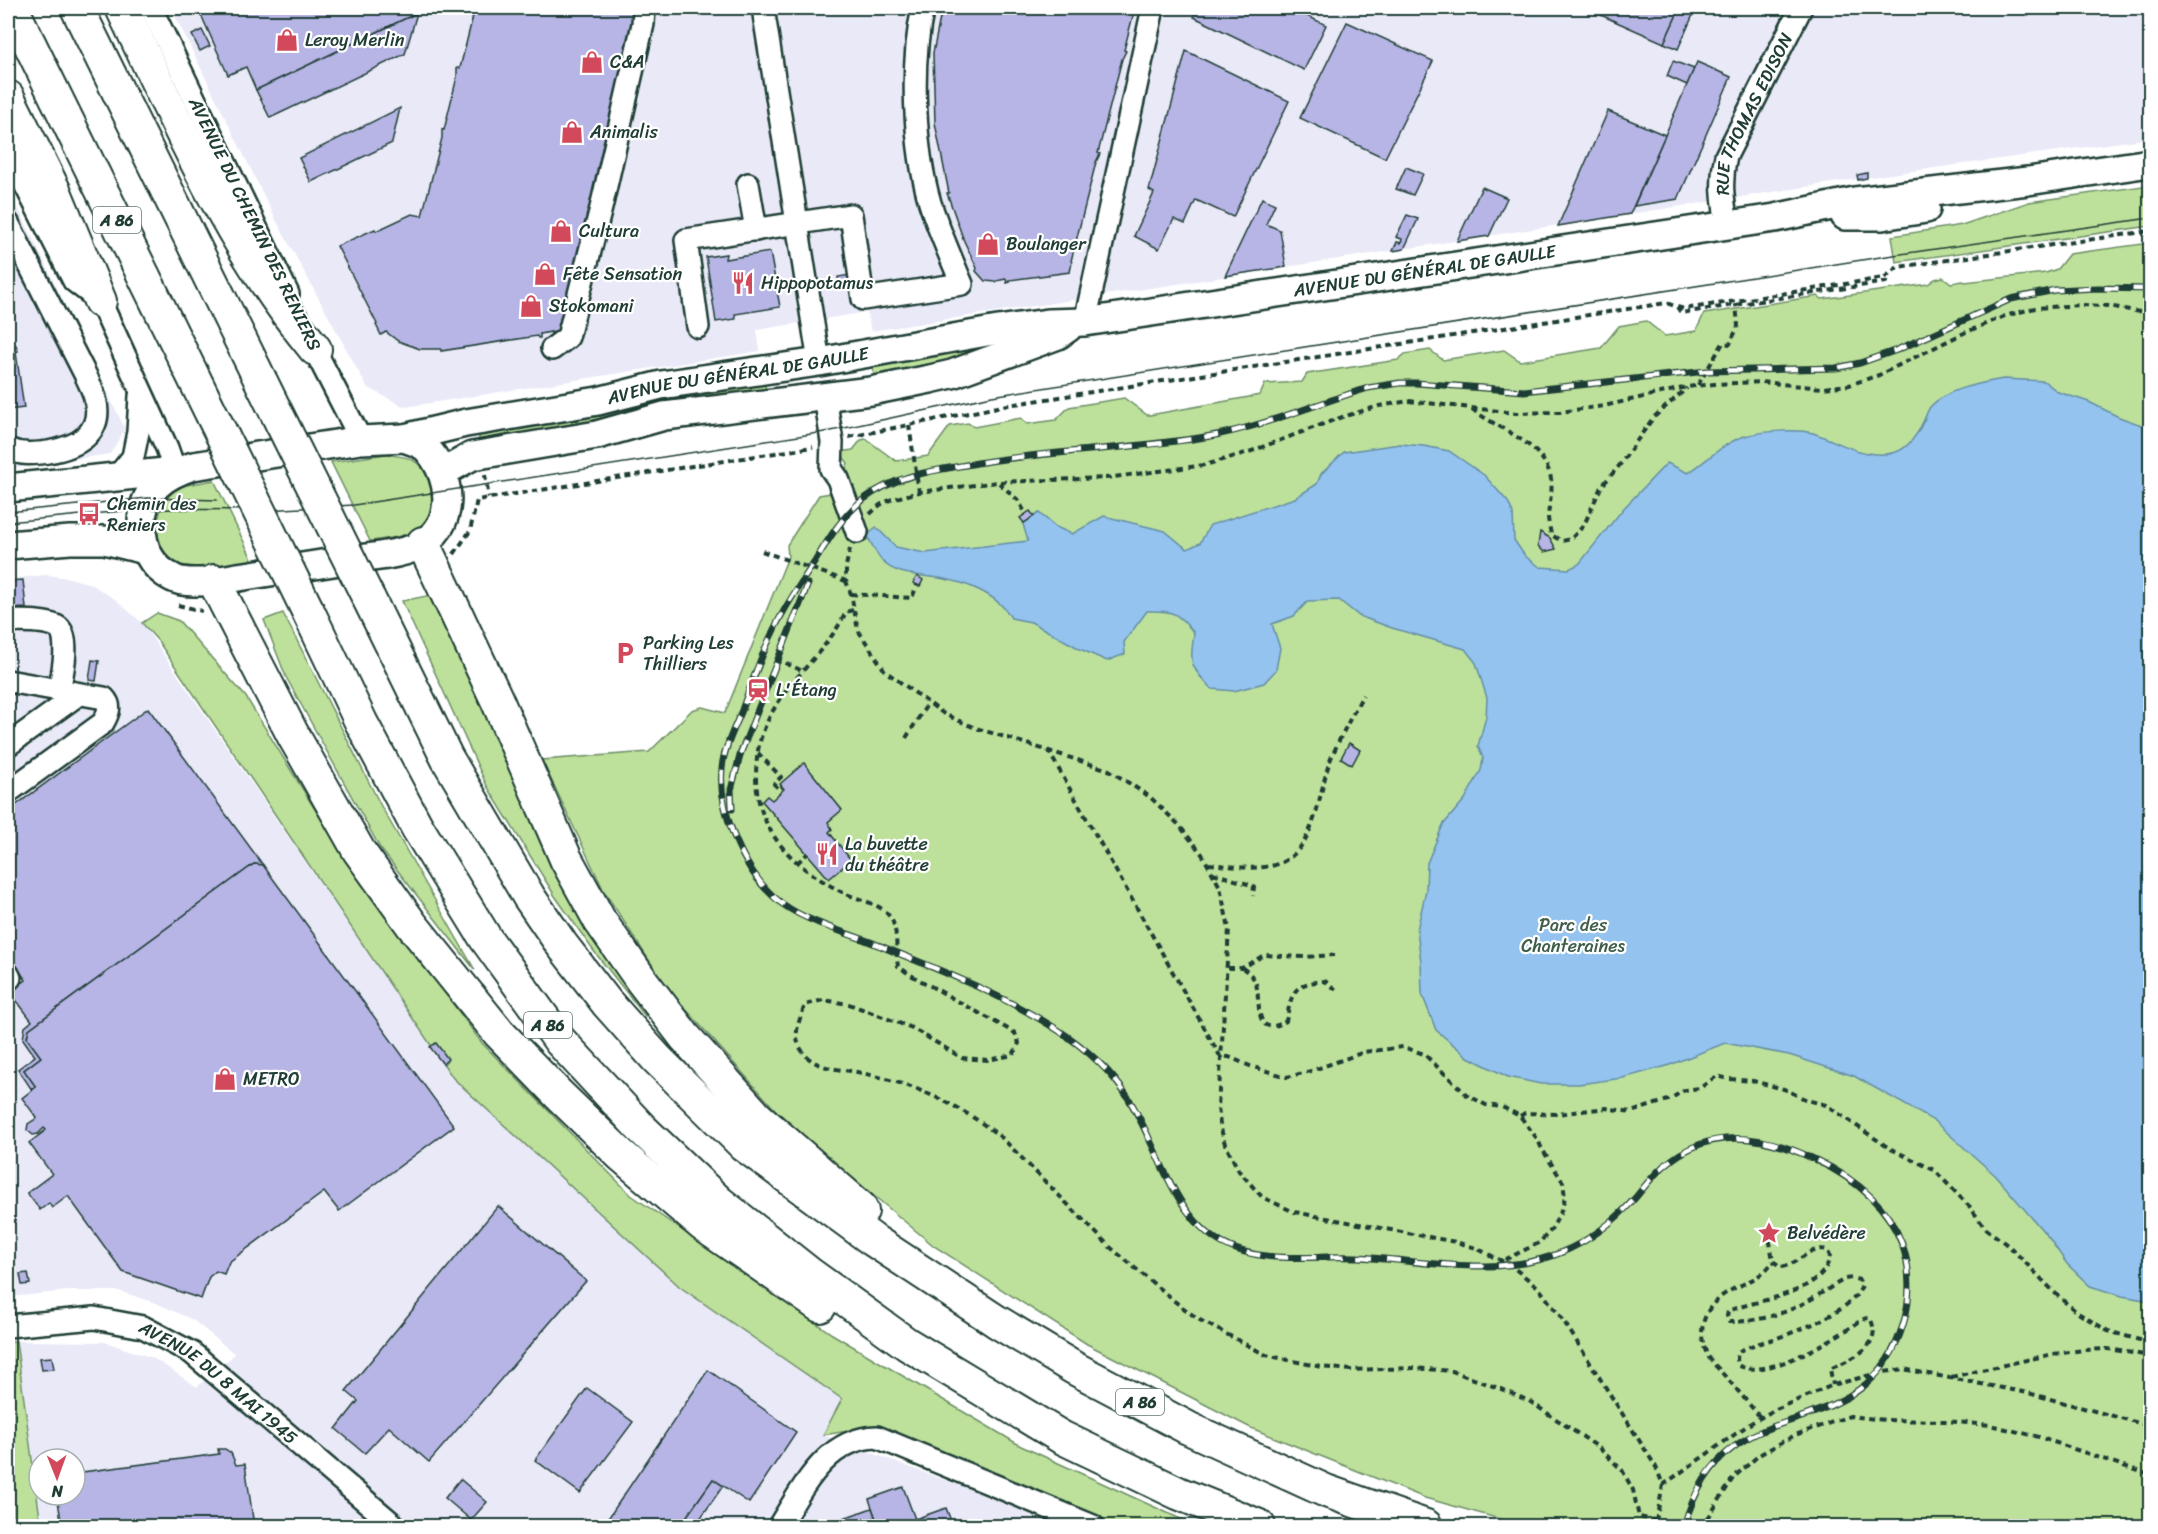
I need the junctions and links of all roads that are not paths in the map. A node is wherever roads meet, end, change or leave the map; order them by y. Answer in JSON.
{"nodes":[{"id":1,"x":12,"y":8,"type":"edge"},
{"id":2,"x":77,"y":8,"type":"edge"},
{"id":3,"x":122,"y":8,"type":"edge"},
{"id":4,"x":151,"y":8,"type":"edge"},
{"id":5,"x":644,"y":8,"type":"edge"},
{"id":6,"x":763,"y":8,"type":"edge"},
{"id":7,"x":923,"y":8,"type":"edge"},
{"id":8,"x":1153,"y":8,"type":"edge"},
{"id":9,"x":1801,"y":8,"type":"edge"},
{"id":10,"x":8,"y":97,"type":"edge"},
{"id":11,"x":8,"y":151,"type":"edge"},
{"id":12,"x":2151,"y":163,"type":"edge"},
{"id":13,"x":748,"y":184,"type":"dead end"},
{"id":14,"x":8,"y":223,"type":"edge"},
{"id":15,"x":797,"y":223,"type":"junction"},
{"id":16,"x":1727,"y":225,"type":"junction"},
{"id":17,"x":756,"y":230,"type":"junction"},
{"id":18,"x":100,"y":301,"type":"junction"},
{"id":19,"x":1079,"y":323,"type":"junction"},
{"id":20,"x":698,"y":327,"type":"dead end"},
{"id":21,"x":552,"y":349,"type":"dead end"},
{"id":22,"x":315,"y":350,"type":"junction"},
{"id":23,"x":819,"y":362,"type":"junction"},
{"id":24,"x":140,"y":392,"type":"junction"},
{"id":25,"x":825,"y":396,"type":"junction"},
{"id":26,"x":404,"y":438,"type":"junction"},
{"id":27,"x":361,"y":440,"type":"junction"},
{"id":28,"x":8,"y":449,"type":"edge"},
{"id":29,"x":175,"y":471,"type":"junction"},
{"id":30,"x":442,"y":472,"type":"junction"},
{"id":31,"x":117,"y":477,"type":"junction"},
{"id":32,"x":8,"y":488,"type":"edge"},
{"id":33,"x":857,"y":532,"type":"road end"},
{"id":34,"x":423,"y":543,"type":"junction"},
{"id":35,"x":8,"y":545,"type":"edge"},
{"id":36,"x":145,"y":550,"type":"junction"},
{"id":37,"x":214,"y":581,"type":"junction"},
{"id":38,"x":8,"y":621,"type":"edge"},
{"id":39,"x":13,"y":687,"type":"edge"},
{"id":40,"x":69,"y":692,"type":"junction"},
{"id":41,"x":8,"y":745,"type":"edge"},
{"id":42,"x":8,"y":792,"type":"edge"},
{"id":43,"x":873,"y":1240,"type":"junction"},
{"id":44,"x":8,"y":1326,"type":"edge"},
{"id":45,"x":907,"y":1344,"type":"junction"},
{"id":46,"x":395,"y":1527,"type":"edge"},
{"id":47,"x":779,"y":1527,"type":"edge"},
{"id":48,"x":1093,"y":1527,"type":"edge"},
{"id":49,"x":1259,"y":1527,"type":"edge"},
{"id":50,"x":1426,"y":1527,"type":"edge"}],
"edges":[{"from":1,"to":45,"type":"highway","number":"A 86","bridge":true},
{"from":2,"to":43,"type":"highway","number":"A 86","bridge":true},
{"from":3,"to":22,"type":"highway"},
{"from":4,"to":22,"type":"street","name":"AVENUE DU CHEMIN DES RENIERS"},
{"from":5,"to":21,"type":"street"},
{"from":6,"to":15,"type":"street"},
{"from":7,"to":15,"type":"street"},
{"from":8,"to":19,"type":"street"},
{"from":9,"to":16,"type":"street","name":"RUE THOMAS EDISON"},
{"from":10,"to":18,"type":"highway"},
{"from":11,"to":18,"type":"street"},
{"from":12,"to":16,"type":"main road","name":"AVENUE DU GÉNÉRAL DE GAULLE"},
{"from":13,"to":17,"type":"street"},
{"from":14,"to":28,"type":"street"},
{"from":15,"to":17,"type":"street"},
{"from":15,"to":23,"type":"street"},
{"from":16,"to":19,"type":"main road","name":"AVENUE DU GÉNÉRAL DE GAULLE"},
{"from":17,"to":20,"type":"street"},
{"from":18,"to":24,"type":"street"},
{"from":19,"to":23,"type":"main road","name":"AVENUE DU GÉNÉRAL DE GAULLE"},
{"from":19,"to":25,"type":"main road","name":"AVENUE DU GÉNÉRAL DE GAULLE"},
{"from":22,"to":27,"type":"street","name":"AVENUE DU CHEMIN DES RENIERS"},
{"from":23,"to":25,"type":"main road"},
{"from":23,"to":26,"type":"main road","name":"AVENUE DU GÉNÉRAL DE GAULLE"},
{"from":24,"to":29,"type":"street"},
{"from":24,"to":31,"type":"street"},
{"from":25,"to":30,"type":"main road","name":"AVENUE DU GÉNÉRAL DE GAULLE"},
{"from":25,"to":33,"type":"street"},
{"from":26,"to":27,"type":"main road","name":"AVENUE DU GÉNÉRAL DE GAULLE"},
{"from":26,"to":30,"type":"main road"},
{"from":27,"to":29,"type":"main road","name":"AVENUE DU GÉNÉRAL DE GAULLE"},
{"from":29,"to":31,"type":"main road","name":"AVENUE DU GÉNÉRAL DE GAULLE"},
{"from":29,"to":36,"type":"main road"},
{"from":30,"to":34,"type":"main road"},
{"from":31,"to":32,"type":"main road","name":"AVENUE DU GÉNÉRAL DE GAULLE"},
{"from":34,"to":37,"type":"main road"},
{"from":34,"to":43,"type":"highway"},
{"from":35,"to":36,"type":"main road"},
{"from":36,"to":37,"type":"main road"},
{"from":37,"to":45,"type":"highway"},
{"from":38,"to":40,"type":"street"},
{"from":39,"to":40,"type":"street"},
{"from":40,"to":41,"type":"street"},
{"from":40,"to":42,"type":"street"},
{"from":43,"to":50,"type":"highway","number":"A 86"},
{"from":44,"to":46,"type":"street","name":"AVENUE DU 8 MAI 1945"},
{"from":45,"to":49,"type":"highway","number":"A 86"},
{"from":47,"to":48,"type":"street"}]}
